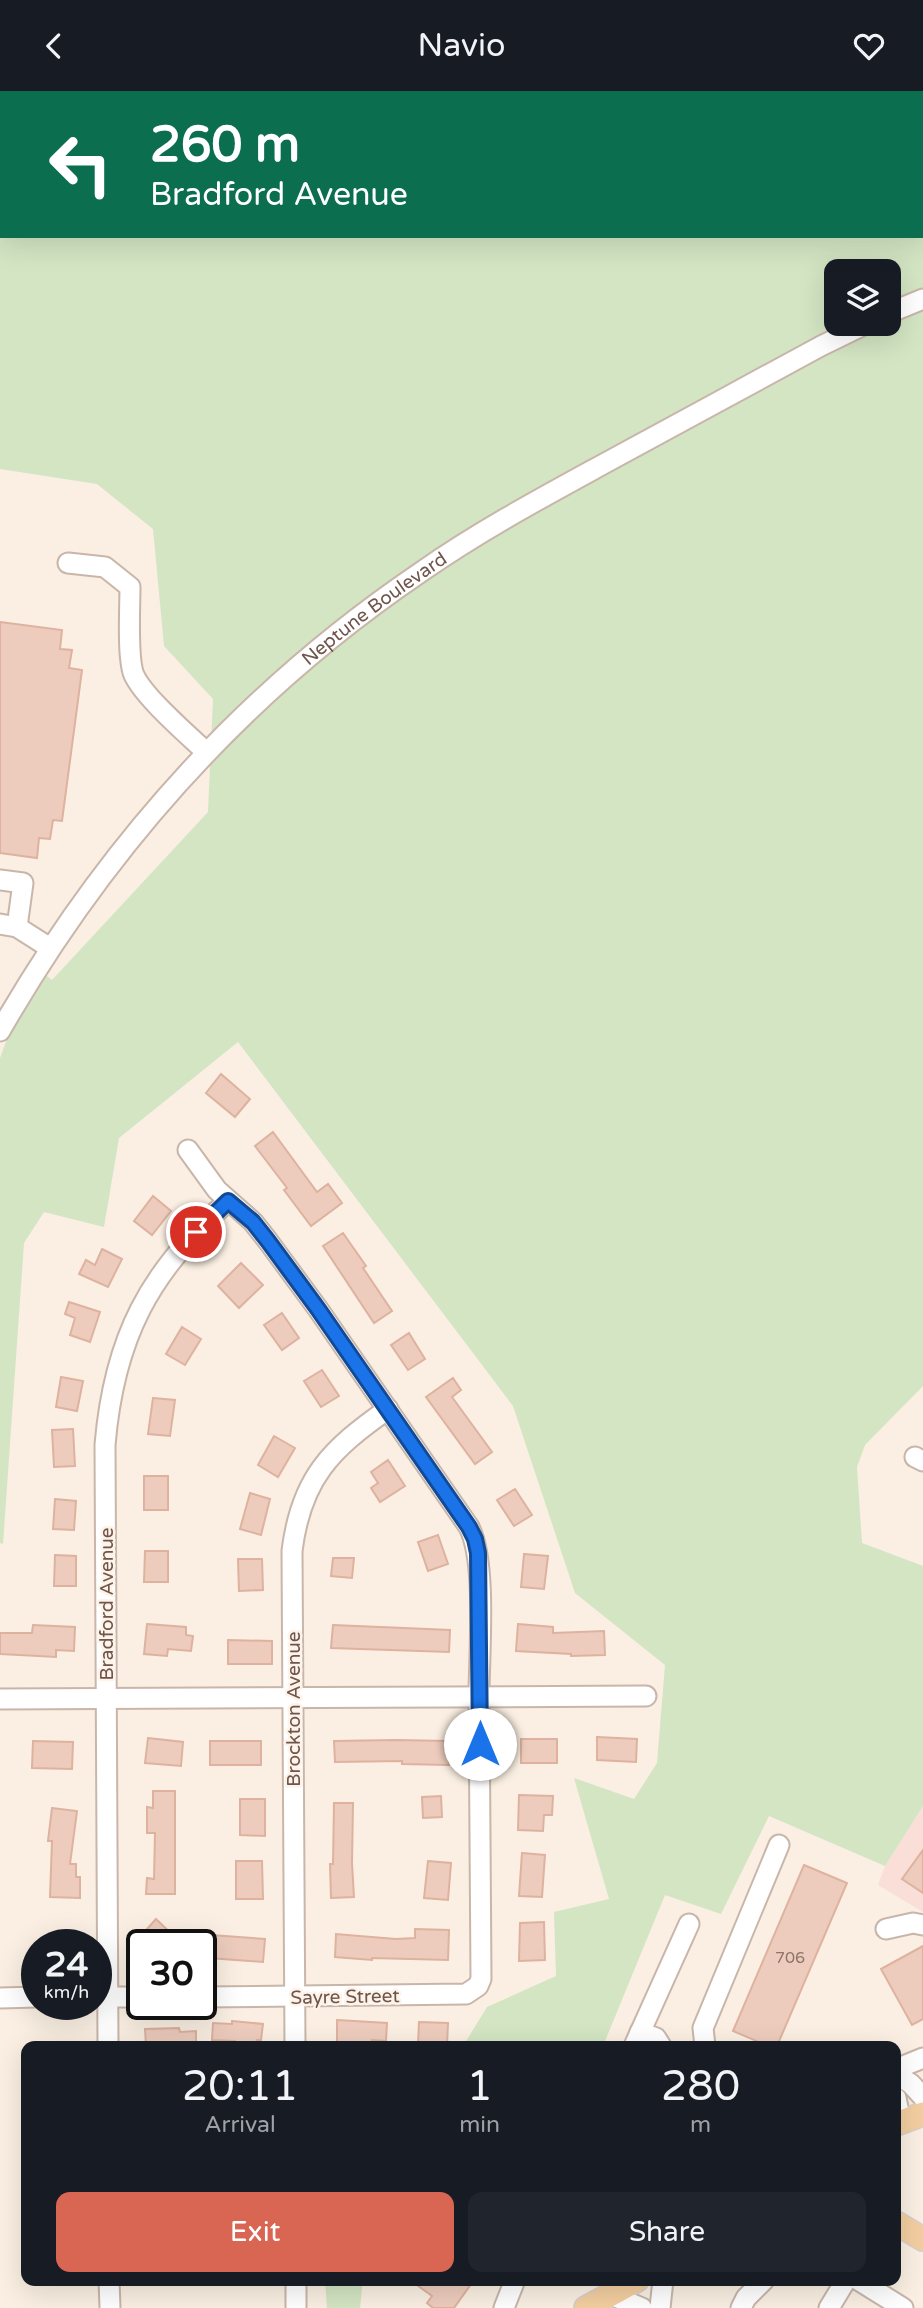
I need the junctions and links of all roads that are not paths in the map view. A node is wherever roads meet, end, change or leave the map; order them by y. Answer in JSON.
{"nodes":[{"id":1,"x":923,"y":299,"type":"edge"},
{"id":2,"x":901,"y":308,"type":"edge"},
{"id":3,"x":841,"y":336,"type":"edge"},
{"id":4,"x":68,"y":563,"type":"dead end"},
{"id":5,"x":206,"y":752,"type":"junction"},
{"id":6,"x":0,"y":880,"type":"edge"},
{"id":7,"x":9,"y":925,"type":"edge"},
{"id":8,"x":50,"y":949,"type":"junction"},
{"id":9,"x":0,"y":1031,"type":"edge"},
{"id":10,"x":188,"y":1150,"type":"dead end"},
{"id":11,"x":228,"y":1201,"type":"junction"},
{"id":12,"x":388,"y":1409,"type":"junction"},
{"id":13,"x":480,"y":1696,"type":"junction"},
{"id":14,"x":646,"y":1696,"type":"dead end"},
{"id":15,"x":106,"y":1698,"type":"junction"},
{"id":16,"x":293,"y":1698,"type":"junction"},
{"id":17,"x":0,"y":1699,"type":"edge"},
{"id":18,"x":779,"y":1845,"type":"dead end"},
{"id":19,"x":689,"y":1924,"type":"dead end"},
{"id":20,"x":923,"y":1925,"type":"edge"},
{"id":21,"x":103,"y":1929,"type":"edge"},
{"id":22,"x":886,"y":1929,"type":"dead end"},
{"id":23,"x":295,"y":1996,"type":"junction"},
{"id":24,"x":21,"y":1997,"type":"edge"},
{"id":25,"x":217,"y":1997,"type":"edge"},
{"id":26,"x":0,"y":1998,"type":"edge"},
{"id":27,"x":105,"y":2020,"type":"edge"},
{"id":28,"x":637,"y":2039,"type":"edge"},
{"id":29,"x":107,"y":2041,"type":"edge"},
{"id":30,"x":295,"y":2041,"type":"edge"},
{"id":31,"x":658,"y":2041,"type":"edge"},
{"id":32,"x":704,"y":2041,"type":"edge"},
{"id":33,"x":923,"y":2058,"type":"edge"},
{"id":34,"x":901,"y":2069,"type":"edge"},
{"id":35,"x":901,"y":2075,"type":"edge"},
{"id":36,"x":923,"y":2097,"type":"edge"},
{"id":37,"x":923,"y":2114,"type":"edge"},
{"id":38,"x":901,"y":2122,"type":"edge"},
{"id":39,"x":901,"y":2226,"type":"edge"},
{"id":40,"x":923,"y":2239,"type":"edge"},
{"id":41,"x":109,"y":2286,"type":"edge"},
{"id":42,"x":296,"y":2286,"type":"edge"},
{"id":43,"x":513,"y":2286,"type":"edge"},
{"id":44,"x":627,"y":2286,"type":"edge"},
{"id":45,"x":662,"y":2286,"type":"edge"},
{"id":46,"x":758,"y":2286,"type":"edge"},
{"id":47,"x":842,"y":2286,"type":"edge"},
{"id":48,"x":868,"y":2286,"type":"edge"},
{"id":49,"x":611,"y":2295,"type":"junction"},
{"id":50,"x":110,"y":2308,"type":"edge"},
{"id":51,"x":296,"y":2308,"type":"edge"},
{"id":52,"x":504,"y":2308,"type":"edge"},
{"id":53,"x":586,"y":2308,"type":"edge"},
{"id":54,"x":642,"y":2308,"type":"edge"},
{"id":55,"x":660,"y":2308,"type":"edge"},
{"id":56,"x":741,"y":2308,"type":"edge"},
{"id":57,"x":829,"y":2308,"type":"edge"},
{"id":58,"x":903,"y":2308,"type":"edge"}],
"edges":[{"from":1,"to":2,"type":"street"},
{"from":3,"to":5,"type":"street","name":"Neptune Boulevard"},
{"from":4,"to":5,"type":"street"},
{"from":5,"to":8,"type":"street","name":"Neptune Boulevard"},
{"from":6,"to":7,"type":"street"},
{"from":7,"to":8,"type":"street"},
{"from":8,"to":9,"type":"street","name":"Neptune Boulevard"},
{"from":10,"to":11,"type":"street"},
{"from":11,"to":12,"type":"street"},
{"from":11,"to":15,"type":"street","name":"Bradford Avenue"},
{"from":12,"to":13,"type":"street"},
{"from":12,"to":16,"type":"street","name":"Brockton Avenue"},
{"from":13,"to":14,"type":"street"},
{"from":13,"to":16,"type":"street"},
{"from":13,"to":23,"type":"street","name":"Sayre Street"},
{"from":15,"to":16,"type":"street"},
{"from":15,"to":17,"type":"street"},
{"from":15,"to":21,"type":"street","name":"Bradford Avenue"},
{"from":16,"to":23,"type":"street","name":"Brockton Avenue"},
{"from":18,"to":32,"type":"street"},
{"from":19,"to":28,"type":"street"},
{"from":20,"to":22,"type":"street"},
{"from":23,"to":25,"type":"street","name":"Sayre Street"},
{"from":23,"to":30,"type":"street","name":"Brockton Avenue"},
{"from":24,"to":26,"type":"street"},
{"from":27,"to":29,"type":"street","name":"Bradford Avenue"},
{"from":28,"to":31,"type":"street"},
{"from":33,"to":34,"type":"street"},
{"from":35,"to":36,"type":"street"},
{"from":37,"to":38,"type":"main road"},
{"from":39,"to":40,"type":"main road"},
{"from":41,"to":50,"type":"street"},
{"from":42,"to":51,"type":"street"},
{"from":43,"to":52,"type":"street"},
{"from":44,"to":49,"type":"main road"},
{"from":45,"to":55,"type":"street"},
{"from":46,"to":56,"type":"street"},
{"from":47,"to":57,"type":"street"},
{"from":48,"to":58,"type":"street"},
{"from":49,"to":53,"type":"main road"},
{"from":49,"to":54,"type":"street"}]}
